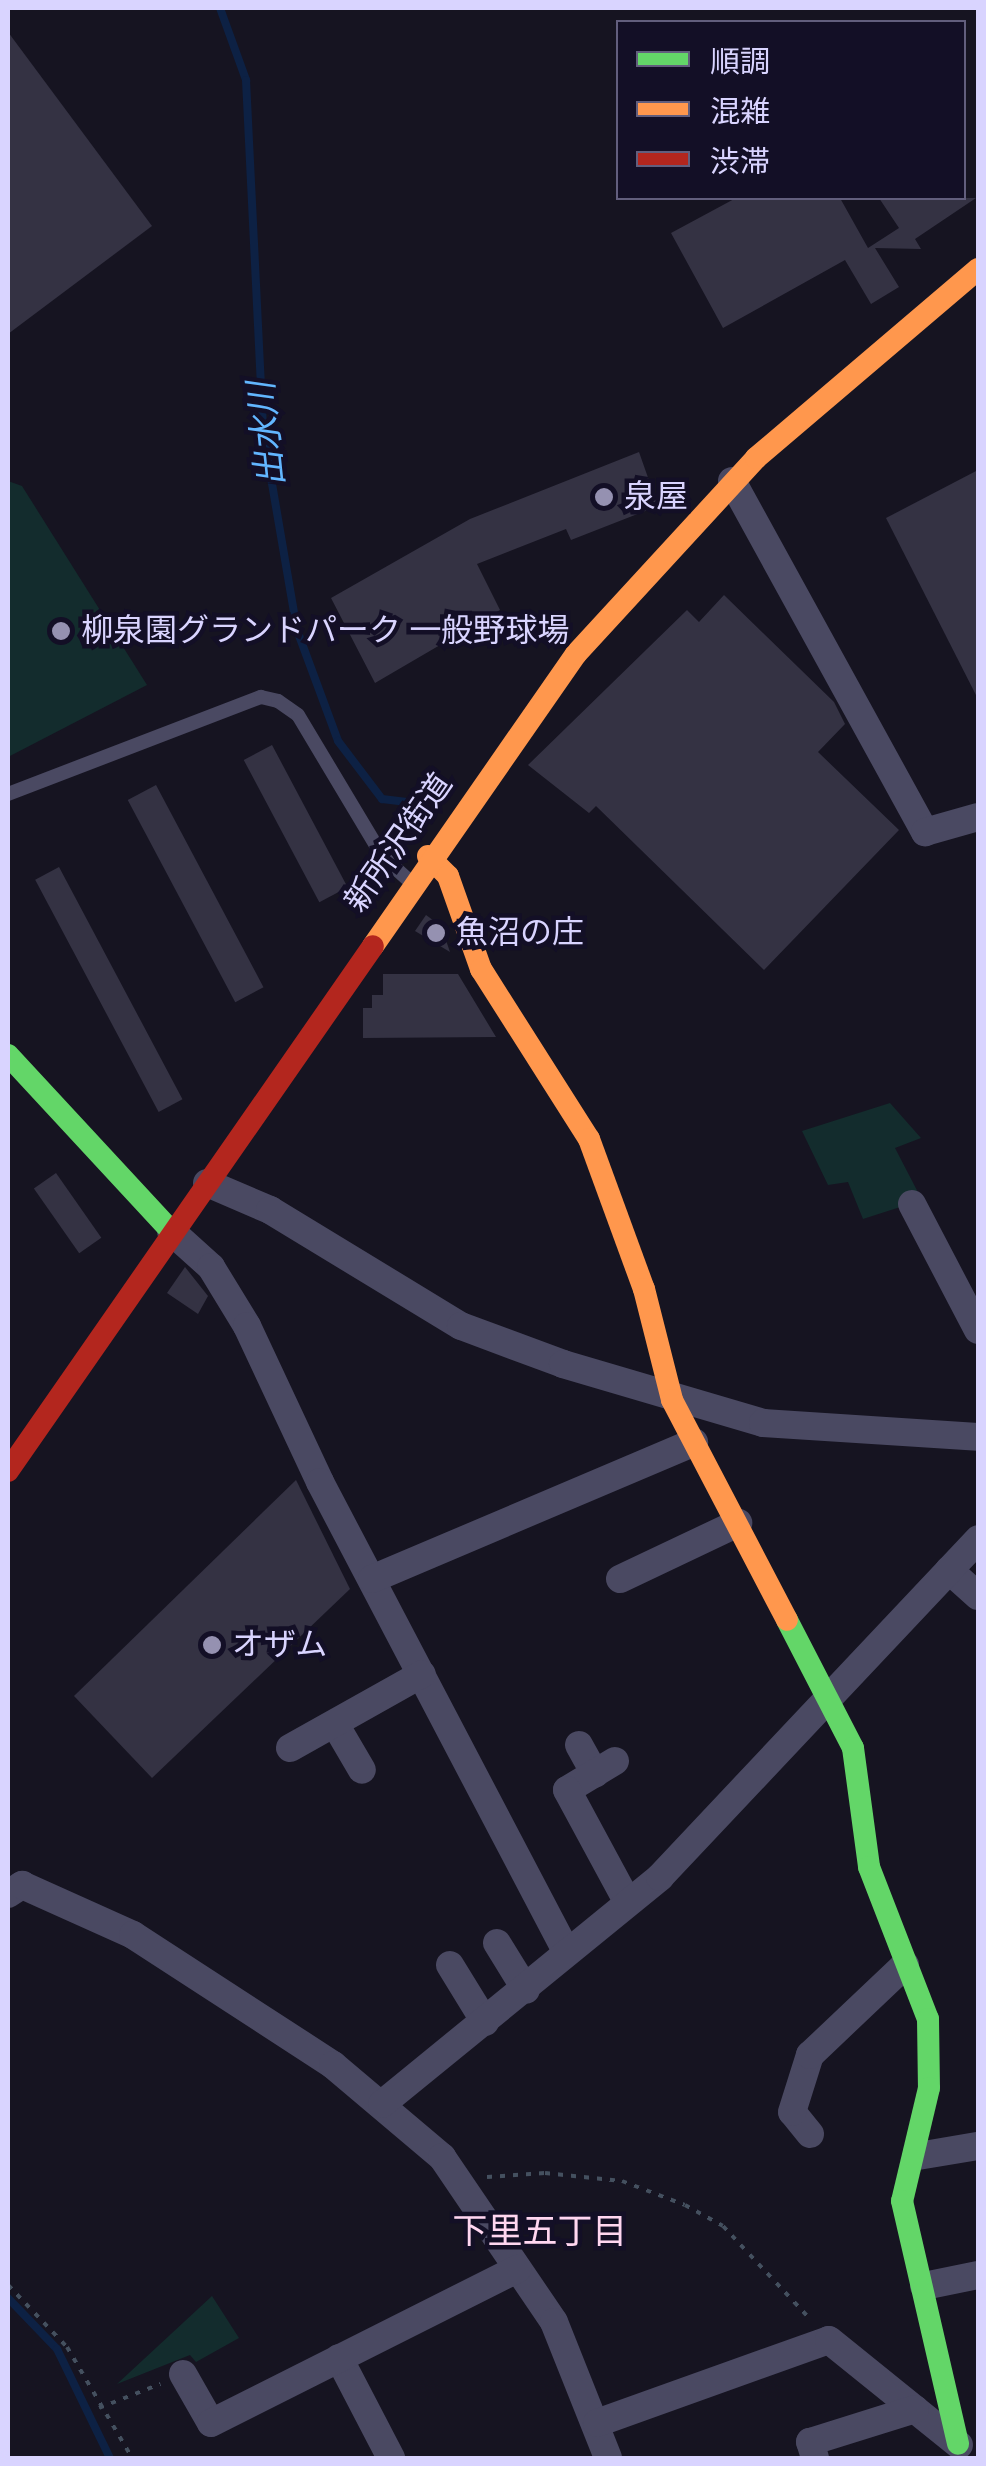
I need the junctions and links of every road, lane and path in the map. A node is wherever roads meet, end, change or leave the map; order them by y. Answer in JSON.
{"nodes":[{"id":1,"x":978,"y":270,"type":"edge"},
{"id":2,"x":732,"y":481,"type":"junction"},
{"id":3,"x":8,"y":794,"type":"edge"},
{"id":4,"x":978,"y":817,"type":"edge"},
{"id":5,"x":428,"y":856,"type":"junction"},
{"id":6,"x":411,"y":882,"type":"junction"},
{"id":7,"x":8,"y":1055,"type":"edge"},
{"id":8,"x":207,"y":1184,"type":"junction"},
{"id":9,"x":912,"y":1204,"type":"dead end"},
{"id":10,"x":171,"y":1231,"type":"junction"},
{"id":11,"x":978,"y":1330,"type":"edge"},
{"id":12,"x":672,"y":1400,"type":"junction"},
{"id":13,"x":978,"y":1437,"type":"edge"},
{"id":14,"x":694,"y":1442,"type":"junction"},
{"id":15,"x":8,"y":1471,"type":"edge"},
{"id":16,"x":738,"y":1523,"type":"junction"},
{"id":17,"x":978,"y":1539,"type":"edge"},
{"id":18,"x":949,"y":1570,"type":"junction"},
{"id":19,"x":372,"y":1579,"type":"junction"},
{"id":20,"x":620,"y":1579,"type":"dead end"},
{"id":21,"x":978,"y":1596,"type":"edge"},
{"id":22,"x":422,"y":1674,"type":"junction"},
{"id":23,"x":832,"y":1699,"type":"junction"},
{"id":24,"x":334,"y":1724,"type":"junction"},
{"id":25,"x":579,"y":1745,"type":"dead end"},
{"id":26,"x":290,"y":1748,"type":"dead end"},
{"id":27,"x":362,"y":1770,"type":"dead end"},
{"id":28,"x":8,"y":1894,"type":"edge"},
{"id":29,"x":626,"y":1898,"type":"junction"},
{"id":30,"x":497,"y":1942,"type":"dead end"},
{"id":31,"x":566,"y":1951,"type":"junction"},
{"id":32,"x":450,"y":1965,"type":"dead end"},
{"id":33,"x":905,"y":1966,"type":"junction"},
{"id":34,"x":526,"y":1990,"type":"junction"},
{"id":35,"x":485,"y":2022,"type":"junction"},
{"id":36,"x":382,"y":2104,"type":"junction"},
{"id":37,"x":810,"y":2134,"type":"dead end"},
{"id":38,"x":978,"y":2146,"type":"edge"},
{"id":39,"x":918,"y":2156,"type":"junction"},
{"id":40,"x":457,"y":2180,"type":"junction"},
{"id":41,"x":517,"y":2268,"type":"junction"},
{"id":42,"x":978,"y":2275,"type":"edge"},
{"id":43,"x":8,"y":2285,"type":"edge"},
{"id":44,"x":924,"y":2286,"type":"junction"},
{"id":45,"x":829,"y":2340,"type":"junction"},
{"id":46,"x":340,"y":2358,"type":"junction"},
{"id":47,"x":183,"y":2374,"type":"joint"},
{"id":48,"x":99,"y":2408,"type":"junction"},
{"id":49,"x":915,"y":2409,"type":"junction"},
{"id":50,"x":597,"y":2423,"type":"junction"},
{"id":51,"x":963,"y":2451,"type":"edge"},
{"id":52,"x":132,"y":2458,"type":"edge"},
{"id":53,"x":391,"y":2458,"type":"edge"},
{"id":54,"x":608,"y":2458,"type":"edge"},
{"id":55,"x":815,"y":2458,"type":"edge"}],
"edges":[{"from":1,"to":2,"type":"street","name":"新所沢街道"},
{"from":2,"to":4,"type":"street"},
{"from":2,"to":5,"type":"street","name":"新所沢街道"},
{"from":3,"to":6,"type":"lane"},
{"from":5,"to":6,"type":"street","name":"新所沢街道"},
{"from":5,"to":12,"type":"street"},
{"from":6,"to":8,"type":"street","name":"新所沢街道"},
{"from":7,"to":10,"type":"street"},
{"from":8,"to":10,"type":"street","name":"新所沢街道"},
{"from":8,"to":12,"type":"street"},
{"from":9,"to":11,"type":"street"},
{"from":10,"to":15,"type":"street","name":"新所沢街道"},
{"from":10,"to":19,"type":"street"},
{"from":12,"to":13,"type":"street"},
{"from":12,"to":14,"type":"street"},
{"from":14,"to":16,"type":"street"},
{"from":14,"to":19,"type":"street"},
{"from":16,"to":20,"type":"street"},
{"from":16,"to":23,"type":"street"},
{"from":17,"to":18,"type":"street"},
{"from":18,"to":21,"type":"street"},
{"from":18,"to":23,"type":"street"},
{"from":19,"to":22,"type":"street"},
{"from":22,"to":24,"type":"street"},
{"from":22,"to":31,"type":"street"},
{"from":23,"to":29,"type":"street"},
{"from":23,"to":33,"type":"street"},
{"from":24,"to":26,"type":"street"},
{"from":24,"to":27,"type":"street"},
{"from":25,"to":29,"type":"street"},
{"from":28,"to":36,"type":"street"},
{"from":29,"to":31,"type":"street"},
{"from":30,"to":34,"type":"street"},
{"from":31,"to":34,"type":"street"},
{"from":32,"to":35,"type":"street"},
{"from":33,"to":37,"type":"street"},
{"from":33,"to":39,"type":"street"},
{"from":34,"to":35,"type":"street"},
{"from":35,"to":36,"type":"street"},
{"from":36,"to":40,"type":"street"},
{"from":38,"to":39,"type":"street"},
{"from":39,"to":44,"type":"street"},
{"from":40,"to":41,"type":"street"},
{"from":40,"to":45,"type":"path"},
{"from":41,"to":46,"type":"street"},
{"from":41,"to":50,"type":"street"},
{"from":42,"to":44,"type":"street"},
{"from":43,"to":48,"type":"path"},
{"from":44,"to":51,"type":"street"},
{"from":45,"to":49,"type":"street"},
{"from":45,"to":50,"type":"street"},
{"from":46,"to":47,"type":"street"},
{"from":46,"to":53,"type":"street"},
{"from":47,"to":48,"type":"path"},
{"from":48,"to":52,"type":"path"},
{"from":49,"to":51,"type":"street"},
{"from":49,"to":55,"type":"street"},
{"from":50,"to":54,"type":"street"}]}
